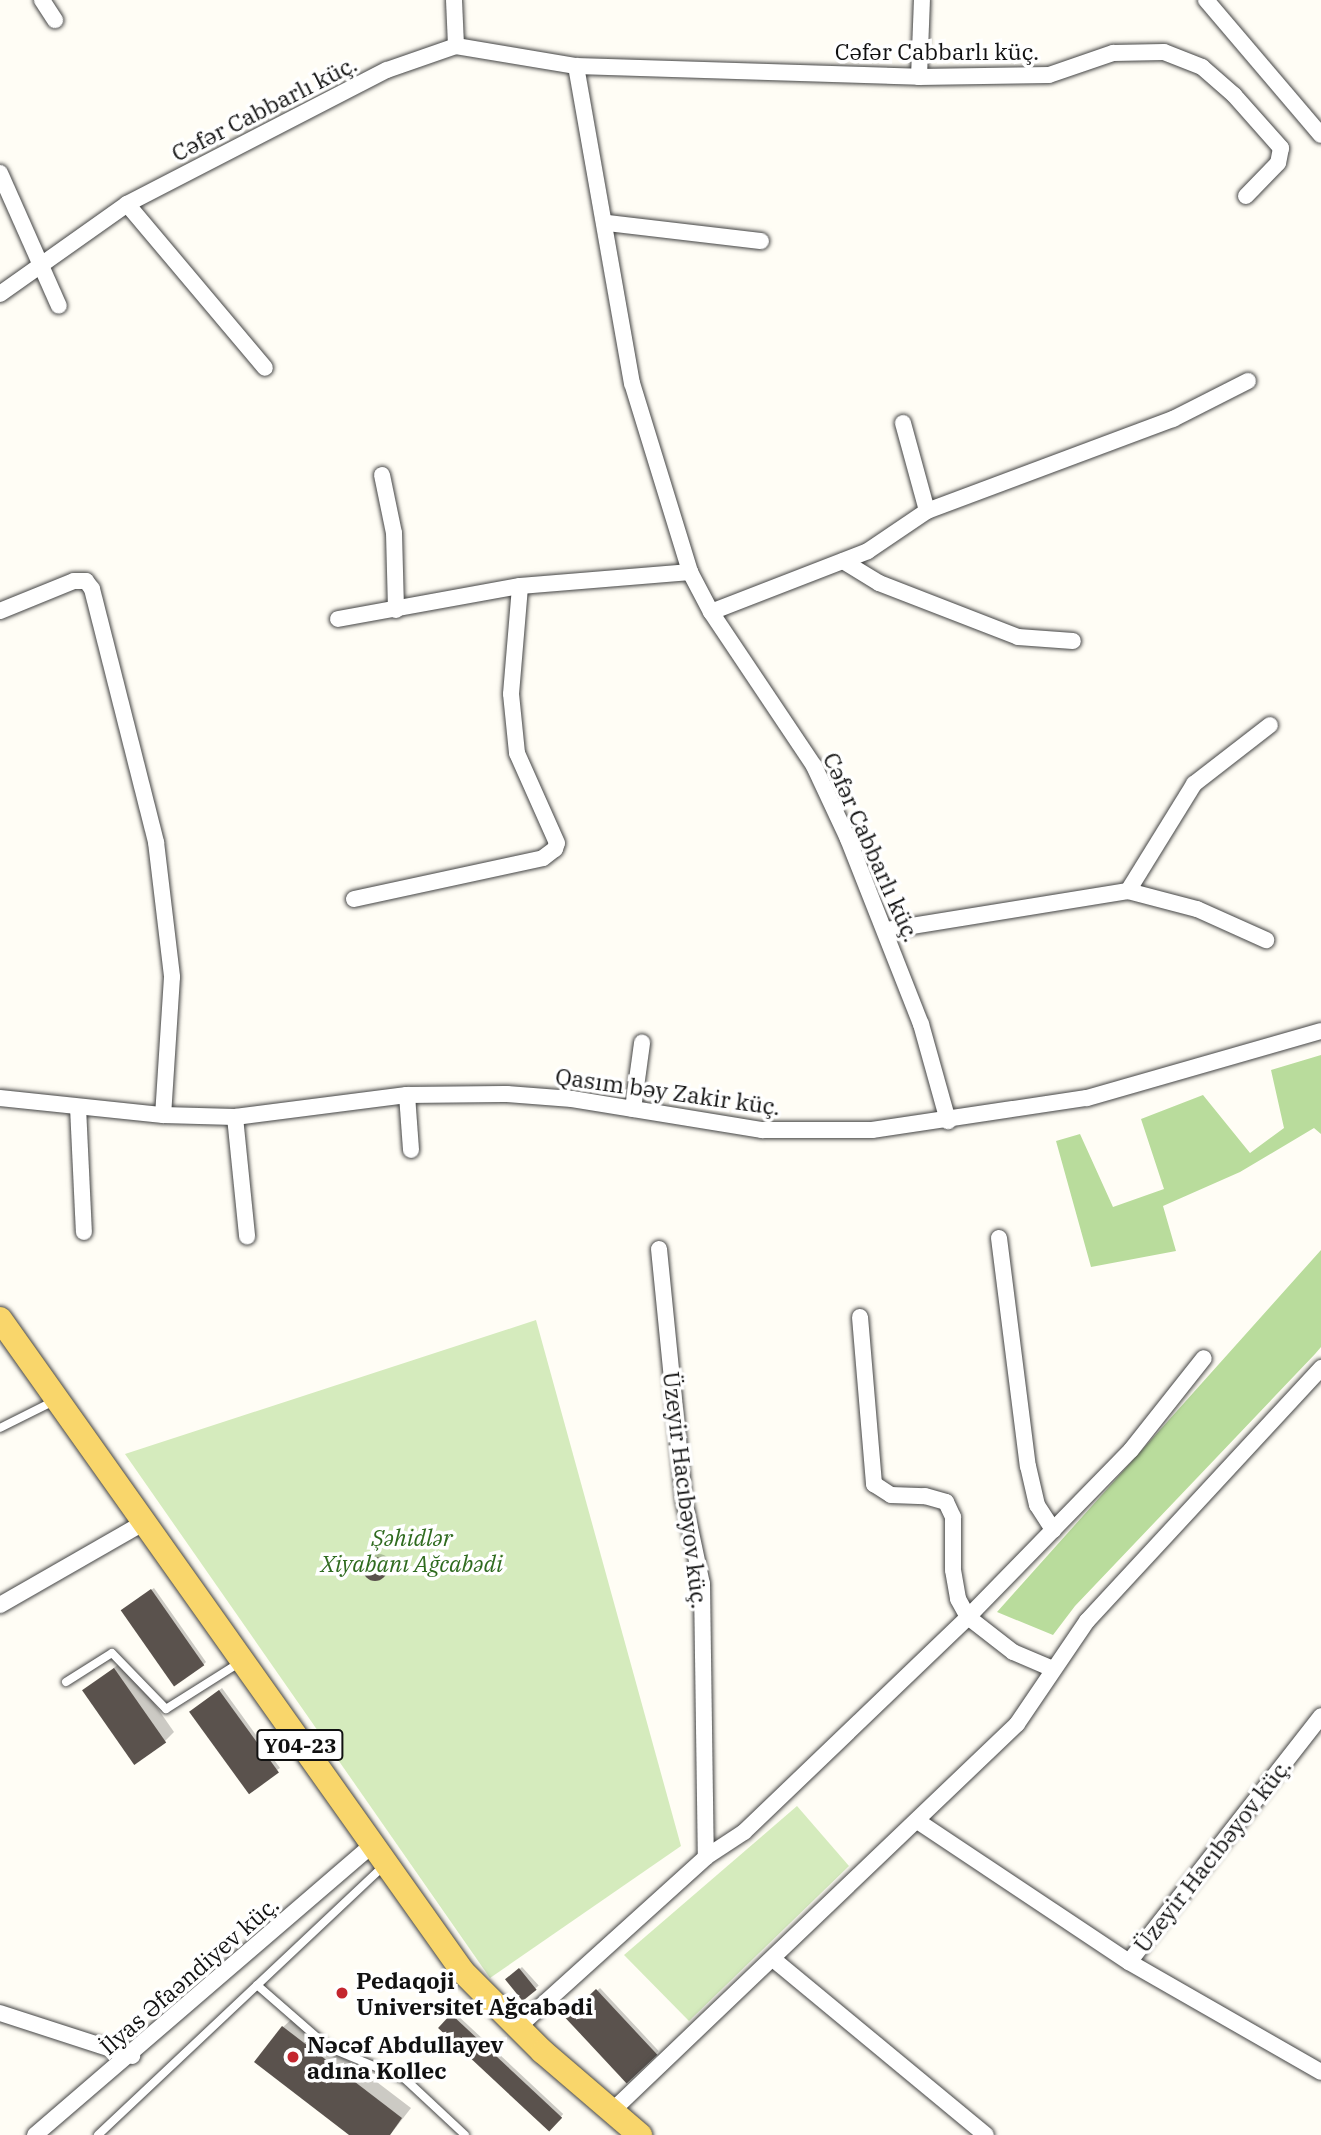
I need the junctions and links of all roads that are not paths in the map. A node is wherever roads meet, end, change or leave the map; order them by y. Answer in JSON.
{"nodes":[{"id":1,"x":42,"y":0,"type":"edge"},
{"id":2,"x":454,"y":0,"type":"edge"},
{"id":3,"x":922,"y":0,"type":"edge"},
{"id":4,"x":1206,"y":0,"type":"edge"},
{"id":5,"x":55,"y":20,"type":"dead end"},
{"id":6,"x":456,"y":46,"type":"junction"},
{"id":7,"x":576,"y":66,"type":"junction"},
{"id":8,"x":919,"y":77,"type":"junction"},
{"id":9,"x":1321,"y":135,"type":"edge"},
{"id":10,"x":0,"y":173,"type":"edge"},
{"id":11,"x":1246,"y":196,"type":"dead end"},
{"id":12,"x":127,"y":204,"type":"junction"},
{"id":13,"x":607,"y":223,"type":"junction"},
{"id":14,"x":761,"y":241,"type":"dead end"},
{"id":15,"x":41,"y":268,"type":"junction"},
{"id":16,"x":0,"y":294,"type":"edge"},
{"id":17,"x":59,"y":306,"type":"dead end"},
{"id":18,"x":265,"y":368,"type":"dead end"},
{"id":19,"x":1248,"y":382,"type":"dead end"},
{"id":20,"x":904,"y":423,"type":"dead end"},
{"id":21,"x":382,"y":475,"type":"dead end"},
{"id":22,"x":927,"y":511,"type":"junction"},
{"id":23,"x":844,"y":561,"type":"junction"},
{"id":24,"x":690,"y":572,"type":"junction"},
{"id":25,"x":520,"y":586,"type":"junction"},
{"id":26,"x":396,"y":610,"type":"junction"},
{"id":27,"x":0,"y":611,"type":"edge"},
{"id":28,"x":711,"y":612,"type":"junction"},
{"id":29,"x":338,"y":619,"type":"dead end"},
{"id":30,"x":1073,"y":642,"type":"dead end"},
{"id":31,"x":1270,"y":725,"type":"dead end"},
{"id":32,"x":1128,"y":891,"type":"junction"},
{"id":33,"x":354,"y":899,"type":"dead end"},
{"id":34,"x":887,"y":930,"type":"junction"},
{"id":35,"x":1266,"y":940,"type":"dead end"},
{"id":36,"x":1321,"y":1031,"type":"edge"},
{"id":37,"x":642,"y":1043,"type":"dead end"},
{"id":38,"x":407,"y":1095,"type":"junction"},
{"id":39,"x":0,"y":1098,"type":"edge"},
{"id":40,"x":78,"y":1107,"type":"junction"},
{"id":41,"x":634,"y":1109,"type":"junction"},
{"id":42,"x":163,"y":1115,"type":"junction"},
{"id":43,"x":235,"y":1116,"type":"junction"},
{"id":44,"x":948,"y":1121,"type":"junction"},
{"id":45,"x":411,"y":1150,"type":"dead end"},
{"id":46,"x":84,"y":1233,"type":"dead end"},
{"id":47,"x":247,"y":1236,"type":"dead end"},
{"id":48,"x":999,"y":1238,"type":"dead end"},
{"id":49,"x":659,"y":1249,"type":"dead end"},
{"id":50,"x":860,"y":1317,"type":"dead end"},
{"id":51,"x":0,"y":1319,"type":"edge"},
{"id":52,"x":1204,"y":1358,"type":"dead end"},
{"id":53,"x":1321,"y":1368,"type":"edge"},
{"id":54,"x":56,"y":1399,"type":"junction"},
{"id":55,"x":0,"y":1428,"type":"edge"},
{"id":56,"x":143,"y":1523,"type":"junction"},
{"id":57,"x":1053,"y":1530,"type":"junction"},
{"id":58,"x":0,"y":1605,"type":"edge"},
{"id":59,"x":968,"y":1617,"type":"junction"},
{"id":60,"x":241,"y":1662,"type":"junction"},
{"id":61,"x":1054,"y":1669,"type":"junction"},
{"id":62,"x":66,"y":1682,"type":"dead end"},
{"id":63,"x":1321,"y":1716,"type":"edge"},
{"id":64,"x":919,"y":1822,"type":"junction"},
{"id":65,"x":378,"y":1856,"type":"junction"},
{"id":66,"x":706,"y":1857,"type":"junction"},
{"id":67,"x":773,"y":1959,"type":"junction"},
{"id":68,"x":1129,"y":1962,"type":"junction"},
{"id":69,"x":257,"y":1985,"type":"junction"},
{"id":70,"x":0,"y":2013,"type":"edge"},
{"id":71,"x":517,"y":2028,"type":"junction"},
{"id":72,"x":132,"y":2056,"type":"junction"},
{"id":73,"x":1321,"y":2073,"type":"edge"},
{"id":74,"x":611,"y":2112,"type":"junction"},
{"id":75,"x":35,"y":2135,"type":"edge"},
{"id":76,"x":98,"y":2135,"type":"edge"},
{"id":77,"x":465,"y":2135,"type":"edge"},
{"id":78,"x":640,"y":2135,"type":"edge"},
{"id":79,"x":986,"y":2135,"type":"edge"}],
"edges":[{"from":1,"to":5,"type":"street"},
{"from":2,"to":6,"type":"street"},
{"from":3,"to":8,"type":"street"},
{"from":4,"to":9,"type":"street"},
{"from":6,"to":7,"type":"street","name":"Cəfər Cabbarlı küç."},
{"from":6,"to":12,"type":"street","name":"Cəfər Cabbarlı küç."},
{"from":7,"to":8,"type":"street","name":"Cəfər Cabbarlı küç."},
{"from":7,"to":13,"type":"street","name":"Cəfər Cabbarlı küç."},
{"from":8,"to":11,"type":"street","name":"Cəfər Cabbarlı küç."},
{"from":10,"to":15,"type":"street"},
{"from":12,"to":15,"type":"street","name":"Cəfər Cabbarlı küç."},
{"from":12,"to":18,"type":"street"},
{"from":13,"to":14,"type":"street"},
{"from":13,"to":24,"type":"street","name":"Cəfər Cabbarlı küç."},
{"from":15,"to":16,"type":"street","name":"Cəfər Cabbarlı küç."},
{"from":15,"to":17,"type":"street"},
{"from":19,"to":22,"type":"street"},
{"from":20,"to":22,"type":"street"},
{"from":21,"to":26,"type":"street"},
{"from":22,"to":23,"type":"street"},
{"from":23,"to":28,"type":"street"},
{"from":23,"to":30,"type":"street"},
{"from":24,"to":25,"type":"street"},
{"from":24,"to":28,"type":"street","name":"Cəfər Cabbarlı küç."},
{"from":25,"to":26,"type":"street"},
{"from":25,"to":33,"type":"street"},
{"from":26,"to":29,"type":"street"},
{"from":27,"to":42,"type":"street"},
{"from":28,"to":34,"type":"street","name":"Cəfər Cabbarlı küç."},
{"from":31,"to":32,"type":"street"},
{"from":32,"to":34,"type":"street"},
{"from":32,"to":35,"type":"street"},
{"from":34,"to":44,"type":"street","name":"Cəfər Cabbarlı küç."},
{"from":36,"to":44,"type":"street","name":"Qasım bəy Zakir küç."},
{"from":37,"to":41,"type":"street"},
{"from":38,"to":41,"type":"street","name":"Qasım bəy Zakir küç."},
{"from":38,"to":43,"type":"street","name":"Qasım bəy Zakir küç."},
{"from":38,"to":45,"type":"street"},
{"from":39,"to":40,"type":"street","name":"Qasım bəy Zakir küç."},
{"from":40,"to":42,"type":"street","name":"Qasım bəy Zakir küç."},
{"from":40,"to":46,"type":"street"},
{"from":41,"to":44,"type":"street","name":"Qasım bəy Zakir küç."},
{"from":42,"to":43,"type":"street","name":"Qasım bəy Zakir küç."},
{"from":43,"to":47,"type":"street"},
{"from":48,"to":57,"type":"street"},
{"from":49,"to":66,"type":"street","name":"Üzeyir Hacıbəyov küç."},
{"from":50,"to":59,"type":"street"},
{"from":51,"to":54,"type":"main road","number":"Y04-23"},
{"from":52,"to":57,"type":"street"},
{"from":53,"to":61,"type":"street"},
{"from":54,"to":55,"type":"lane"},
{"from":54,"to":56,"type":"main road","number":"Y04-23"},
{"from":56,"to":58,"type":"street"},
{"from":56,"to":60,"type":"main road","number":"Y04-23"},
{"from":57,"to":59,"type":"street"},
{"from":59,"to":61,"type":"street"},
{"from":59,"to":66,"type":"street"},
{"from":60,"to":62,"type":"lane"},
{"from":60,"to":65,"type":"main road","number":"Y04-23"},
{"from":61,"to":64,"type":"street"},
{"from":63,"to":68,"type":"street","name":"Üzeyir Hacıbəyov küç."},
{"from":64,"to":67,"type":"street"},
{"from":64,"to":68,"type":"street","name":"Üzeyir Hacıbəyov küç."},
{"from":65,"to":69,"type":"lane"},
{"from":65,"to":71,"type":"main road","number":"Y04-23"},
{"from":65,"to":72,"type":"street","name":"İlyas Əfaəndiyev küç."},
{"from":66,"to":71,"type":"street"},
{"from":67,"to":74,"type":"street"},
{"from":67,"to":79,"type":"street"},
{"from":68,"to":73,"type":"street","name":"Üzeyir Hacıbəyov küç."},
{"from":69,"to":76,"type":"lane"},
{"from":69,"to":77,"type":"lane"},
{"from":70,"to":72,"type":"street"},
{"from":71,"to":74,"type":"main road","number":"Y04-23"},
{"from":72,"to":75,"type":"street","name":"İlyas Əfaəndiyev küç."},
{"from":74,"to":78,"type":"main road","number":"Y04-23"}]}
